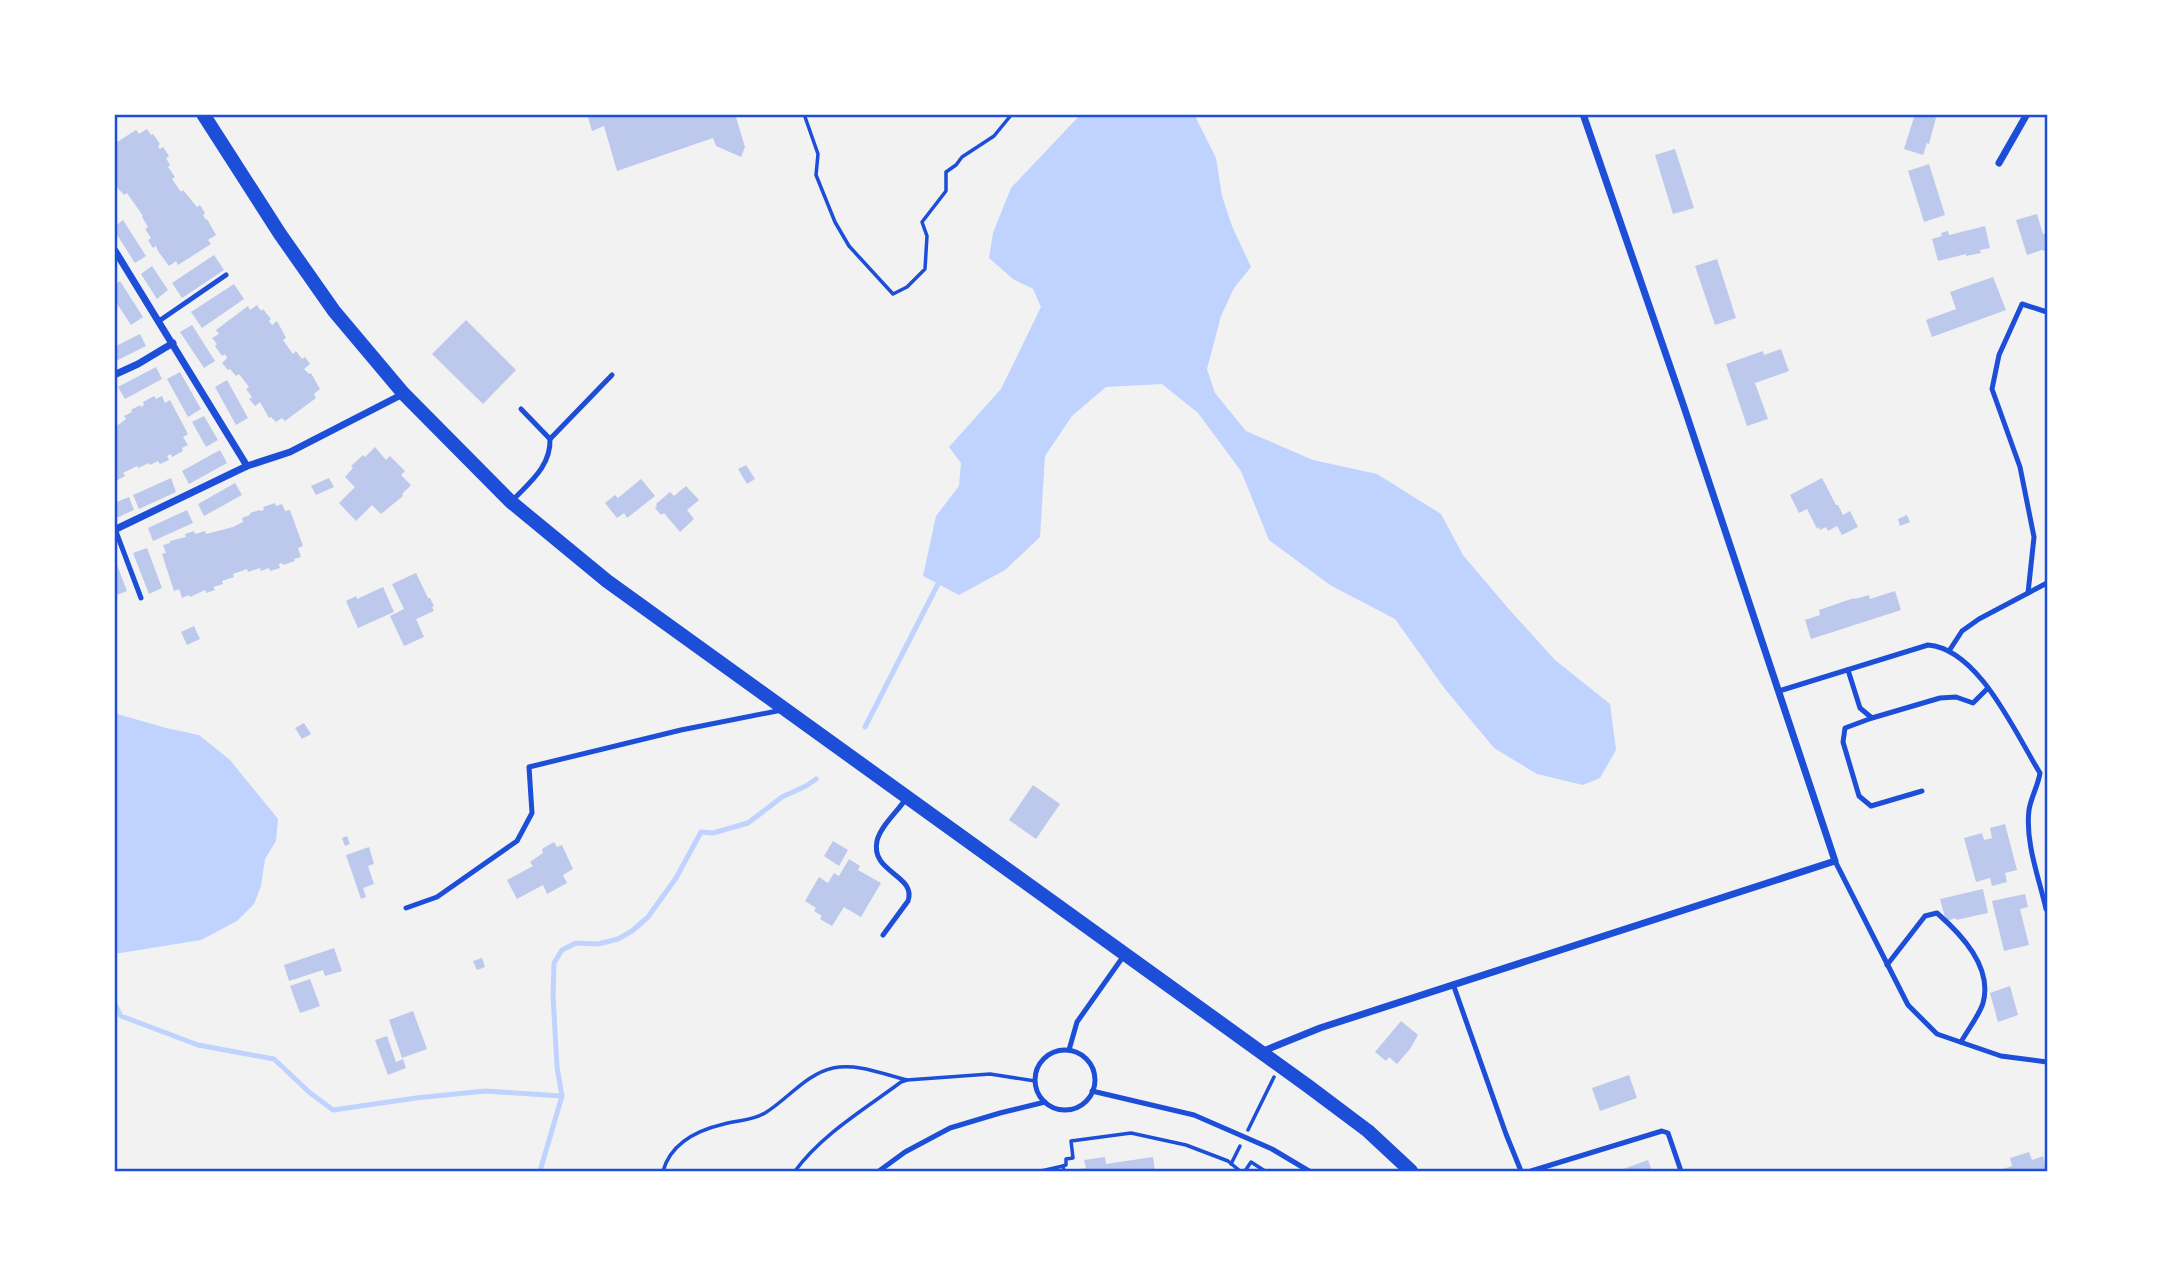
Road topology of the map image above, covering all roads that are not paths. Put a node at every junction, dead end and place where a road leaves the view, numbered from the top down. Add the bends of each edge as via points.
1 (203, 114) edge
2 (1583, 114) edge
3 (2027, 114) edge
4 (1999, 163) dead end
5 (114, 248) edge
6 (226, 275) dead end
7 (2047, 312) edge
8 (159, 321) junction
9 (173, 343) junction
10 (114, 375) edge
11 (612, 375) dead end
12 (403, 393) junction
13 (521, 409) dead end
14 (550, 439) junction
15 (247, 467) junction
16 (511, 502) junction
17 (115, 530) edge
18 (2047, 583) edge
19 (2028, 593) junction
20 (141, 598) dead end
21 (1950, 650) junction
22 (1849, 670) junction
23 (1987, 688) junction
24 (1779, 691) junction
25 (785, 709) junction
26 (1872, 718) junction
27 (2039, 782) junction
28 (2047, 782) edge
29 (1922, 791) dead end
30 (907, 797) junction
31 (1835, 860) junction
32 (406, 908) dead end
33 (2046, 909) edge
34 (883, 935) dead end
35 (1125, 954) junction
36 (1887, 965) junction
37 (1453, 984) junction
38 (1961, 1042) junction
39 (1069, 1050) junction
40 (1261, 1052) junction
41 (2047, 1062) edge
42 (1092, 1091) junction
43 (1045, 1102) junction
44 (879, 1171) edge
45 (1309, 1171) edge
46 (1411, 1171) edge
47 (1521, 1171) edge
48 (1531, 1171) edge
49 (1681, 1171) edge

1 - 12 main road via 334,311
2 - 24 street
3 - 4 street
5 - 8 street
6 - 8 lane
7 - 19 lane via 2022,304 1999,355 1992,389 2020,467 2034,537
8 - 9 street
9 - 10 street
9 - 15 street
11 - 14 lane
12 - 15 street via 290,452
12 - 16 main road
13 - 14 lane
14 - 16 lane via 543,468
15 - 17 street
16 - 25 main road via 607,581
17 - 20 lane
18 - 19 lane
19 - 21 lane via 1962,631
21 - 22 lane via 1927,645
21 - 23 lane via 1976,671
22 - 24 lane
22 - 26 lane via 1860,708
23 - 26 lane via 1973,703 1940,698
23 - 27 lane via 2039,773
24 - 31 street
25 - 30 main road
25 - 32 lane via 529,767 532,813 517,841 437,897
26 - 29 lane via 1845,728 1843,743 1860,796 1871,806
27 - 28 lane
27 - 33 lane via 2028,826
30 - 34 lane via 876,844 880,861 904,882 910,894
30 - 35 main road
31 - 36 lane
31 - 37 street
35 - 39 lane via 1077,1022
35 - 40 main road
36 - 38 lane via 1908,1005 1937,1034
36 - 38 lane via 1925,916 1937,913 1958,932 1982,968 1984,987 1983,1003
37 - 40 street
37 - 47 lane
38 - 41 lane via 2001,1056
39 - 42 lane via 1089,1062 1095,1081
39 - 43 lane via 1048,1054 1036,1069 1036,1089
40 - 46 main road via 1368,1131
42 - 43 lane via 1087,1100 1071,1109 1057,1109
42 - 45 lane via 1194,1115 1272,1149
43 - 44 lane via 950,1128
48 - 49 lane via 1662,1131 1668,1133

